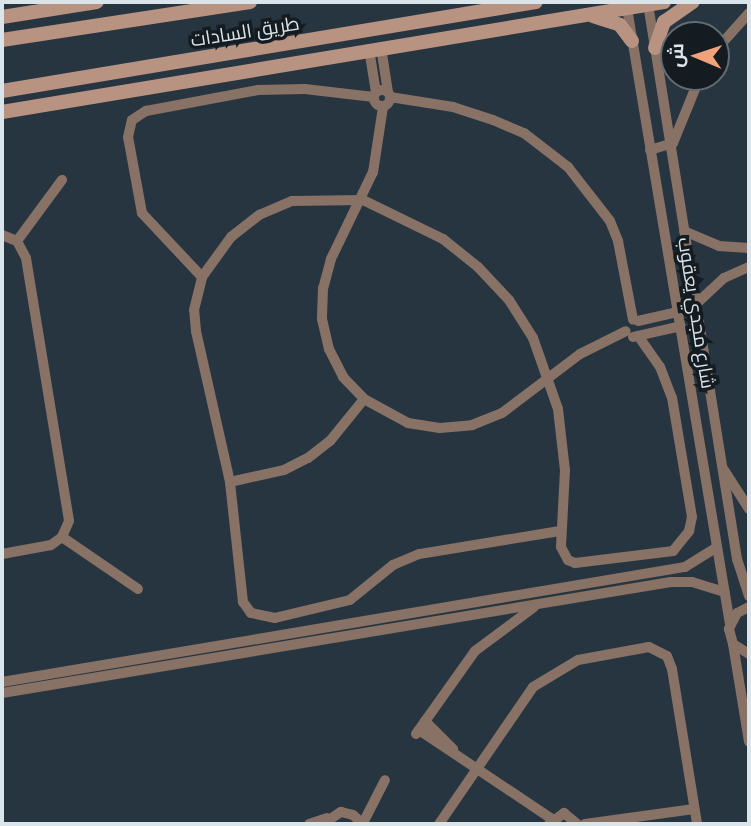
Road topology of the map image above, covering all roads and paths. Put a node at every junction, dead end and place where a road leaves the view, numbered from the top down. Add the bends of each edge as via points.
1 (95, 2) edge
2 (250, 2) edge
3 (536, 2) edge
4 (664, 2) edge
5 (693, 2) edge
6 (648, 4) junction
7 (626, 8) junction
8 (749, 13) edge
9 (585, 14) junction
10 (4, 15) edge
11 (426, 21) junction
12 (730, 34) edge
13 (2, 40) edge
14 (429, 40) junction
15 (632, 41) junction
16 (375, 48) junction
17 (654, 48) junction
18 (2, 91) edge
19 (693, 91) edge
20 (382, 95) junction
21 (2, 112) edge
22 (670, 147) junction
23 (650, 150) junction
24 (62, 180) dead end
25 (363, 200) junction
26 (684, 231) junction
27 (2, 235) edge
28 (17, 241) junction
29 (749, 248) edge
30 (749, 267) edge
31 (202, 277) junction
32 (696, 304) junction
33 (678, 312) junction
34 (636, 321) junction
35 (681, 326) junction
36 (626, 331) junction
37 (640, 334) junction
38 (549, 376) junction
39 (364, 399) junction
40 (722, 466) junction
41 (230, 482) junction
42 (749, 509) edge
43 (560, 531) junction
44 (62, 537) junction
45 (716, 548) junction
46 (2, 554) edge
47 (669, 570) junction
48 (671, 582) junction
49 (138, 589) dead end
50 (724, 592) junction
51 (749, 596) edge
52 (540, 603) junction
53 (749, 607) edge
54 (730, 624) junction
55 (262, 637) junction
56 (733, 643) junction
57 (264, 649) junction
58 (749, 654) edge
59 (2, 682) edge
60 (2, 693) edge
61 (749, 742) edge
62 (476, 765) junction
63 (385, 780) dead end
64 (694, 809) junction
65 (326, 820) edge
66 (551, 822) edge
67 (363, 823) edge
68 (309, 824) edge
69 (439, 824) edge
70 (577, 824) edge
71 (584, 824) edge
72 (697, 824) edge

1 - 10 street
2 - 13 street, طريق السادات
3 - 11 street, طريق السادات
4 - 6 street
5 - 17 street via 664,22
6 - 7 street
6 - 17 street, شارع مجدي يعقوب
7 - 9 street
7 - 15 street, شارع مجدي يعقوب
8 - 12 street
9 - 14 street
9 - 15 street via 620,25
11 - 14 street
11 - 18 street, طريق السادات
14 - 16 street
15 - 23 street, شارع مجدي يعقوب
16 - 20 street
16 - 21 street
17 - 22 street, شارع مجدي يعقوب
19 - 22 street
20 - 25 street via 380,142
20 - 31 street via 258,90 146,111 132,120 128,137 142,213
20 - 34 street via 453,107 493,120 524,133 568,167 610,221
22 - 23 street
22 - 26 street, شارع مجدي يعقوب
23 - 33 street, شارع مجدي يعقوب
24 - 28 street
25 - 31 street via 292,201 259,215 231,237
25 - 38 street via 443,239 478,267 509,300 533,338
25 - 39 street via 331,259 323,288 322,319 334,358
26 - 29 street via 719,246
26 - 32 street, شارع مجدي يعقوب
27 - 28 street
28 - 44 street via 26,258 69,521
30 - 32 street via 724,278
31 - 41 street via 194,310 196,331
32 - 40 street, شارع مجدي يعقوب
33 - 34 street
33 - 35 street, شارع مجدي يعقوب
34 - 36 street
34 - 37 street
35 - 37 street
35 - 45 street, شارع مجدي يعقوب
36 - 37 street
36 - 38 street
37 - 43 street via 672,398 692,517 690,531 673,551 575,563 563,555
38 - 39 street via 502,413 472,425 440,428 408,423
38 - 43 street via 563,440
39 - 41 street via 330,441 308,458 270,475
40 - 42 street
40 - 51 street, شارع مجدي يعقوب via 739,572
41 - 43 street via 243,602 251,613 263,618 350,600 393,565 419,554
44 - 46 street via 51,545
44 - 49 street
45 - 47 street via 698,562
45 - 50 street, شارع مجدي يعقوب
47 - 48 street
47 - 55 street
48 - 50 street via 692,582
48 - 52 street
50 - 54 street, شارع مجدي يعقوب
52 - 57 street
52 - 62 street via 475,651 420,728
53 - 54 street via 737,612
54 - 56 street, شارع مجدي يعقوب
55 - 57 street
55 - 59 street
56 - 58 street
56 - 61 street
57 - 60 street
62 - 64 street via 523,697 547,676 578,660 649,647 667,656 672,669
62 - 66 street
62 - 69 street
63 - 67 street
64 - 71 street
64 - 72 street
65 - 67 street via 347,813
65 - 68 street
66 - 70 street via 569,814

